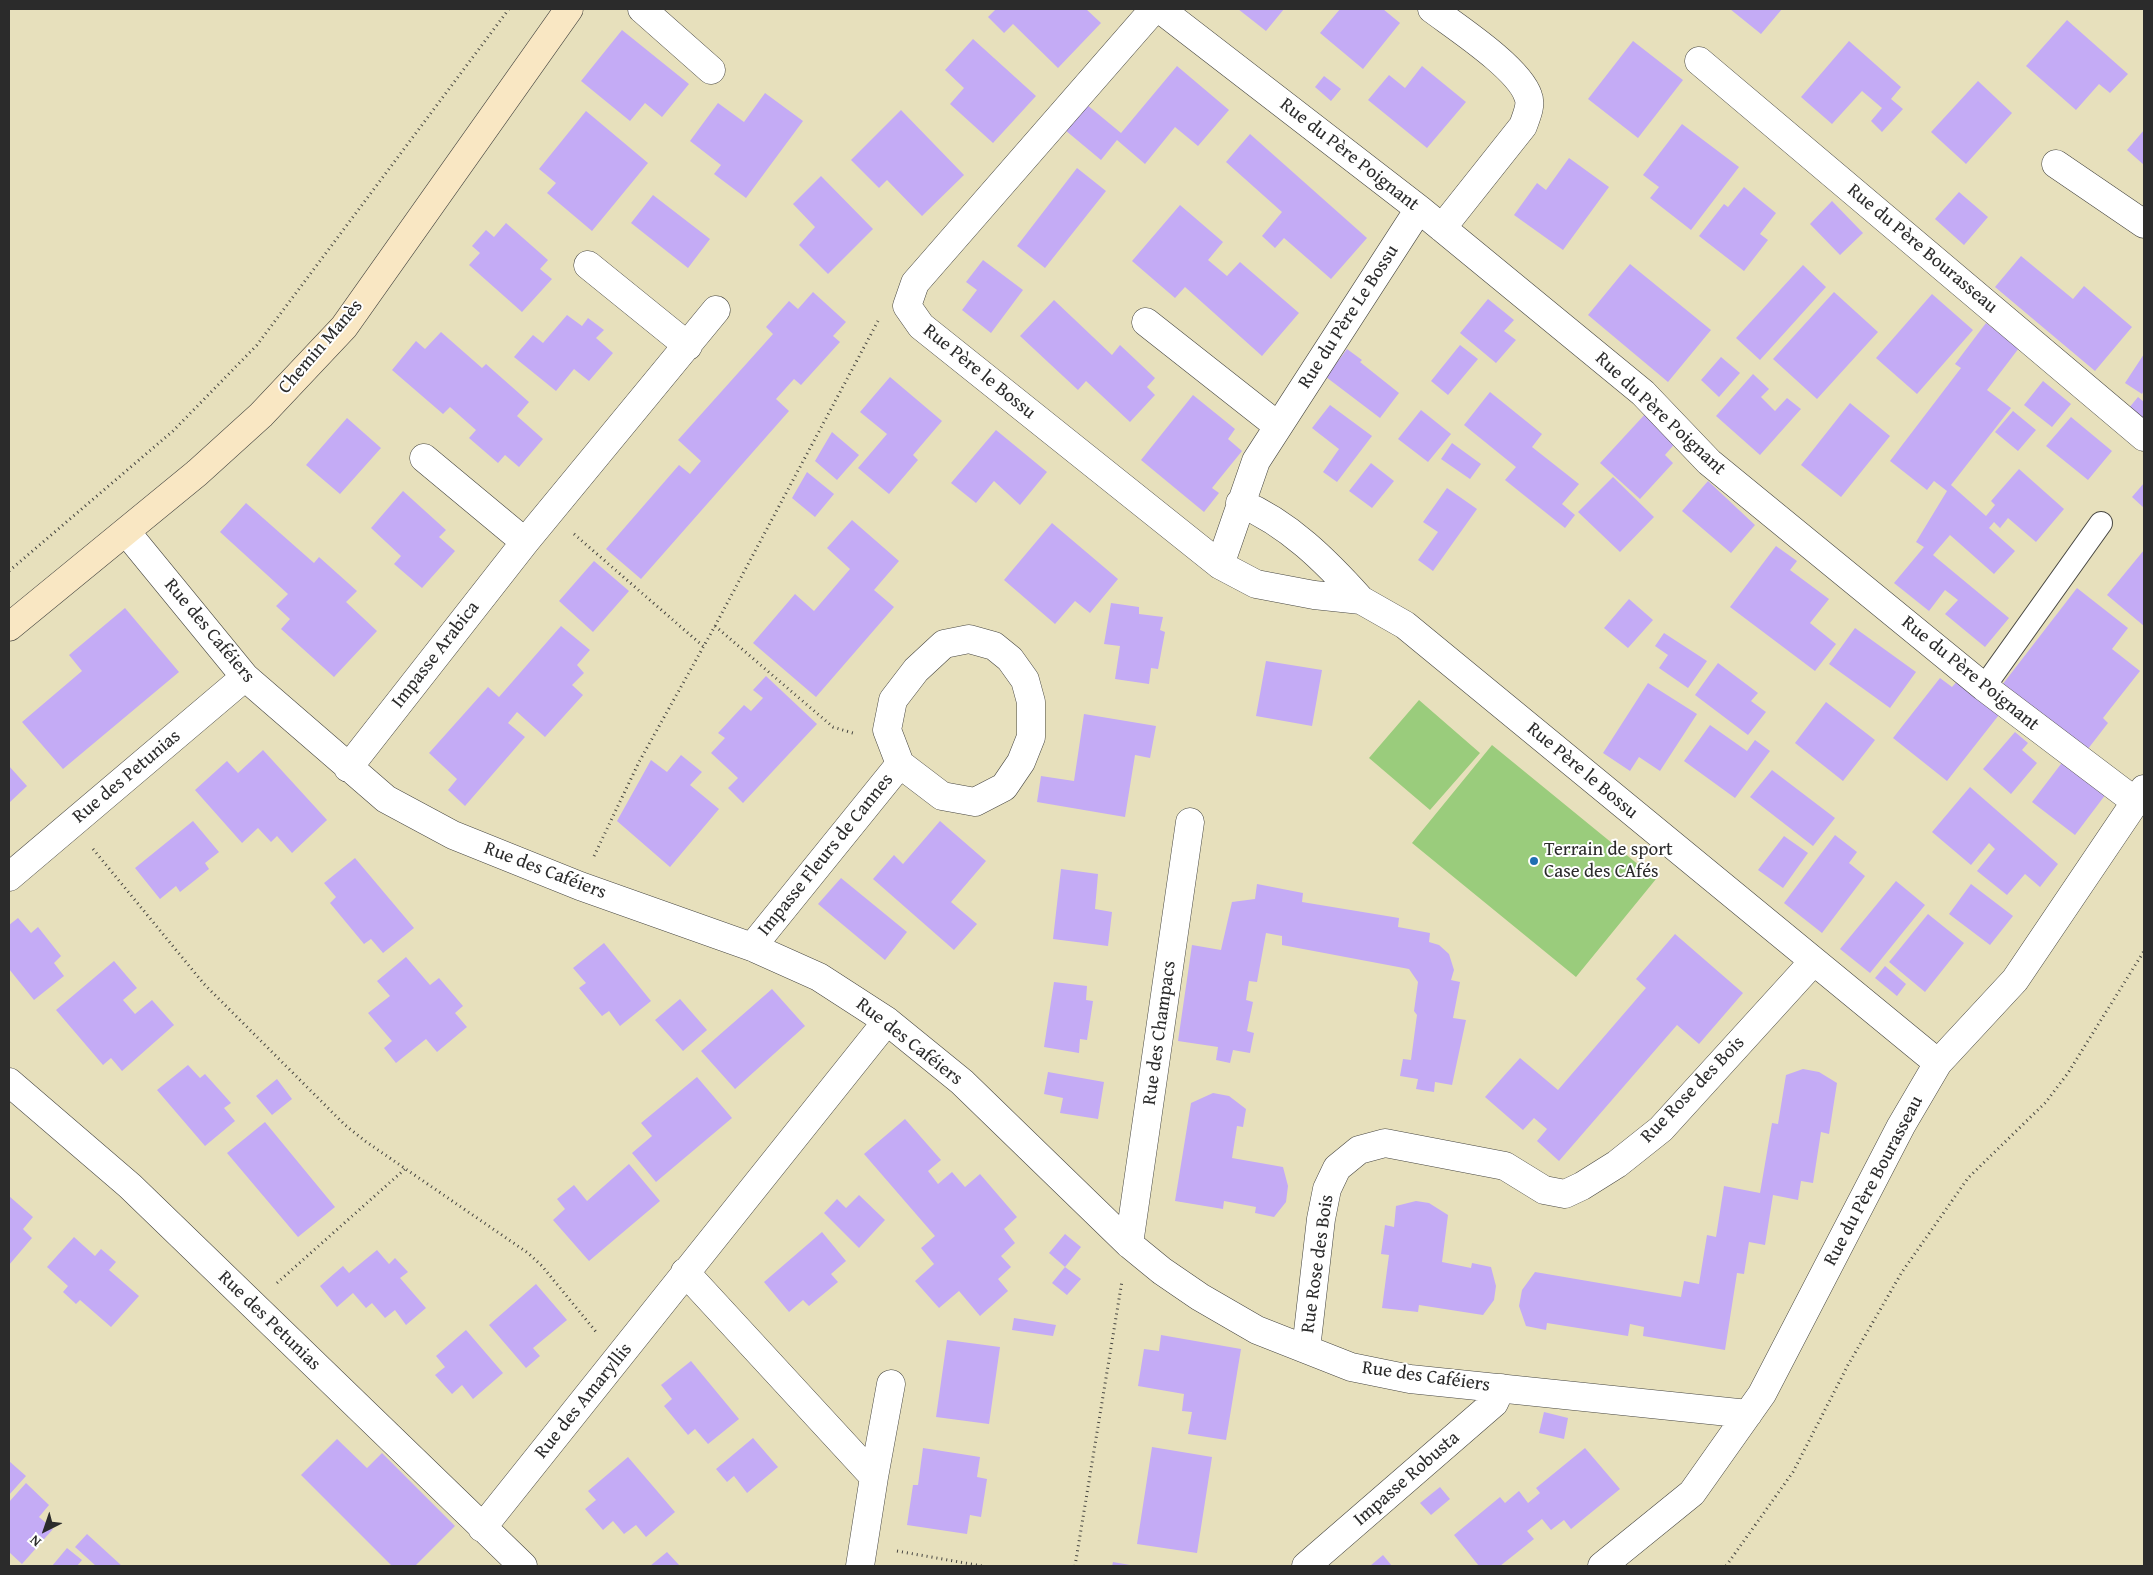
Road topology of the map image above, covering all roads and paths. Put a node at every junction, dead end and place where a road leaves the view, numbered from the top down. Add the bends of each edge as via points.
1 (510, 9) edge
2 (569, 9) edge
3 (642, 9) edge
4 (1154, 9) edge
5 (1160, 9) edge
6 (1432, 9) edge
7 (1699, 61) dead end
8 (711, 70) dead end
9 (2056, 164) dead end
10 (1419, 209) junction
11 (2144, 224) edge
12 (1442, 228) junction
13 (588, 265) dead end
14 (908, 306) junction
15 (716, 310) dead end
16 (1146, 322) dead end
17 (688, 346) junction
18 (1278, 426) junction
19 (2144, 437) edge
20 (424, 458) dead end
21 (1240, 503) junction
22 (549, 512) junction
23 (2101, 523) dead end
24 (129, 530) junction
25 (524, 542) junction
26 (1220, 565) junction
27 (9, 571) edge
28 (1361, 600) junction
29 (9, 626) edge
30 (715, 626) junction
31 (704, 647) junction
32 (246, 677) junction
33 (1984, 687) junction
34 (887, 730) junction
35 (900, 764) junction
36 (348, 768) junction
37 (2140, 796) edge
38 (1190, 822) dead end
39 (72, 824) junction
40 (9, 877) edge
41 (580, 886) junction
42 (752, 947) junction
43 (2144, 951) edge
44 (1814, 962) junction
45 (887, 1021) junction
46 (1938, 1062) junction
47 (9, 1082) edge
48 (405, 1169) junction
49 (1129, 1244) junction
50 (684, 1272) junction
51 (253, 1305) junction
52 (1306, 1349) junction
53 (618, 1359) junction
54 (891, 1384) dead end
55 (1501, 1388) junction
56 (1748, 1414) junction
57 (874, 1477) junction
58 (482, 1528) junction
59 (862, 1556) edge
60 (523, 1566) edge
61 (982, 1566) edge
62 (1075, 1566) edge
63 (1306, 1566) edge
64 (1602, 1566) edge
65 (1726, 1566) edge

1 - 27 path via 256,345 173,431
2 - 24 street, Chemin Manès via 344,327 261,415
3 - 8 street
4 - 14 street, Rue Père le Bossu via 915,283
5 - 10 street, Rue du Père Poignant
6 - 12 street via 1498,60 1529,96 1523,126
7 - 19 street, Rue du Père Bourasseau
9 - 11 street
10 - 12 street, Rue du Père Poignant
10 - 18 street, Rue du Père Le Bossu
12 - 33 street, Rue du Père Poignant via 1643,393 1709,462
13 - 17 street
14 - 26 street, Rue Père le Bossu via 921,326
14 - 30 path via 881,318 871,330
15 - 17 street, Impasse Arabica
16 - 18 street
17 - 22 street, Impasse Arabica
18 - 21 street, Rue du Père Le Bossu via 1256,461
20 - 25 street
21 - 26 street, Rue du Père Le Bossu
21 - 28 street, Rue Père le Bossu via 1260,511 1292,534 1328,563
22 - 25 street, Impasse Arabica
22 - 31 path
23 - 33 lane
24 - 29 street, Chemin Manès
24 - 32 street, Rue des Caféiers via 132,539
25 - 36 street, Impasse Arabica
26 - 28 street, Rue Père le Bossu via 1256,584
28 - 44 street, Rue Père le Bossu via 1405,625
30 - 31 path
30 - 34 path via 833,727 850,734 869,735
31 - 41 path via 639,762
32 - 36 street, Rue des Caféiers
32 - 39 street, Rue des Petunias
33 - 37 street, Rue du Père Poignant
34 - 35 street, Impasse Fleurs de Cannes
34 - 35 street, Impasse Fleurs de Cannes via 893,700 916,670 944,644 969,639 994,646 1010,659 1025,680 1031,702 1031,737 1021,762 1004,787 975,802 942,796
35 - 42 street, Impasse Fleurs de Cannes
36 - 41 street, Rue des Caféiers via 386,799 453,836
37 - 46 street, Rue du Père Bourasseau via 2015,980
38 - 49 street, Rue des Champacs
39 - 40 street, Rue des Petunias
39 - 48 path via 204,984 345,1125
41 - 42 street, Rue des Caféiers
42 - 45 street, Rue des Caféiers via 819,977
43 - 65 path via 2068,1073 2046,1102 1968,1178 1902,1272 1848,1365 1793,1472
44 - 46 street, Rue Père le Bossu
44 - 52 street, Rue Rose des Bois via 1662,1129 1617,1164 1565,1194 1544,1190 1505,1166 1385,1143 1359,1150 1337,1168 1327,1189
45 - 49 street, Rue des Caféiers via 962,1082
45 - 50 street, Rue des Amaryllis
46 - 56 street, Rue du Père Bourasseau via 1901,1126 1762,1394
47 - 51 street, Rue des Petunias via 130,1186
48 - 51 path
48 - 53 path via 528,1253
49 - 52 street, Rue des Caféiers via 1200,1297 1257,1330
49 - 62 path
50 - 53 street, Rue des Amaryllis
50 - 57 street
51 - 58 street, Rue des Petunias
52 - 55 street, Rue des Caféiers via 1351,1367 1410,1379
53 - 58 street, Rue des Amaryllis
54 - 57 street
55 - 56 street, Rue des Caféiers
55 - 63 street, Impasse Robusta via 1494,1403
56 - 64 street, Rue du Père Bourasseau via 1692,1493
57 - 59 street
58 - 60 street, Rue des Petunias
59 - 61 path

